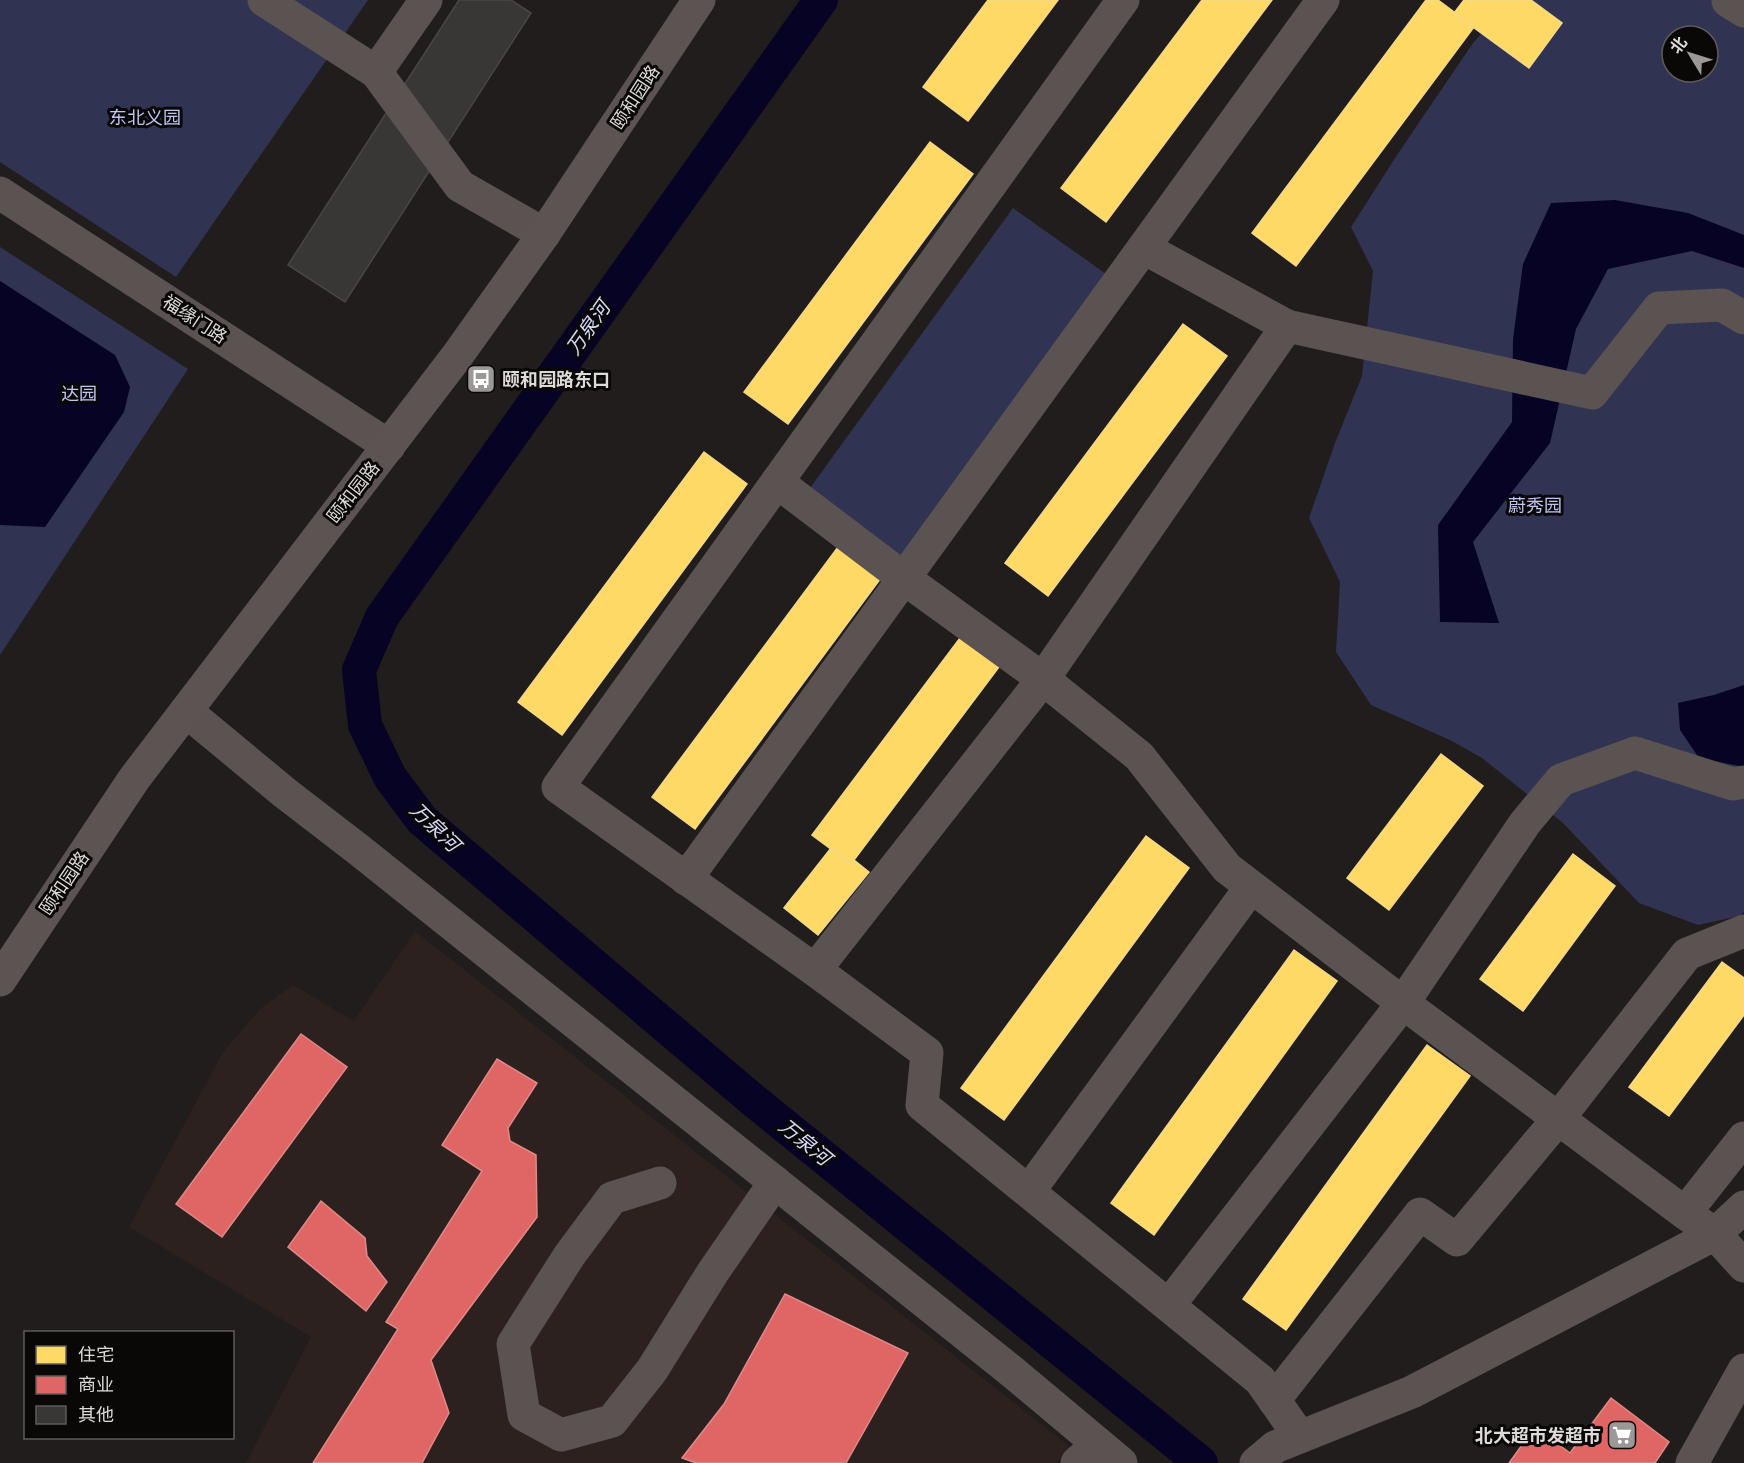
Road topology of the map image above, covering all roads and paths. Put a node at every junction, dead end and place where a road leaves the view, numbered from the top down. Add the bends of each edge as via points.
1 (264, 0) edge
2 (426, 0) edge
3 (699, 0) edge
4 (1124, 0) edge
5 (1323, 0) edge
6 (376, 72) junction
7 (0, 193) edge
8 (544, 234) junction
9 (1144, 248) junction
10 (1744, 318) edge
11 (1287, 326) junction
12 (389, 446) junction
13 (777, 482) junction
14 (905, 579) junction
15 (1043, 678) junction
16 (186, 711) junction
17 (1744, 782) edge
18 (686, 879) junction
19 (1251, 887) junction
20 (1744, 931) edge
21 (815, 970) junction
22 (0, 980) edge
23 (1403, 1003) junction
24 (1558, 1119) junction
25 (1744, 1138) edge
26 (775, 1182) junction
27 (660, 1183) dead end
28 (1029, 1191) junction
29 (1744, 1208) edge
30 (1685, 1213) junction
31 (1715, 1234) junction
32 (1744, 1266) edge
33 (1169, 1305) junction
34 (1744, 1370) edge
35 (1274, 1400) junction
36 (1280, 1453) edge
37 (1099, 1457) edge
38 (1692, 1463) edge

1 - 6 street
2 - 6 street
3 - 8 main road, 颐和园路
4 - 13 street
5 - 9 street
6 - 8 street via 460,186
7 - 12 street, 福缘门路
8 - 12 main road, 颐和园路
9 - 11 street
9 - 14 street
10 - 11 street via 1722,305 1659,308 1592,393
11 - 15 street
12 - 16 main road, 颐和园路
13 - 14 street
13 - 18 street via 558,787
14 - 15 street
14 - 18 street
15 - 19 street via 1139,756 1227,868
15 - 21 street
16 - 22 main road, 颐和园路 via 134,779
16 - 26 street
17 - 23 street via 1733,784 1635,753 1561,780 1525,823
18 - 21 street
19 - 23 street
19 - 28 street
20 - 24 street via 1687,954
21 - 28 street via 927,1053 922,1105
23 - 24 street
23 - 33 street
24 - 30 street
24 - 35 street via 1457,1240 1420,1214
25 - 30 street
26 - 27 street via 652,1370 612,1421 561,1435 524,1415 513,1344 569,1256 612,1198
26 - 37 street via 1010,1370
28 - 33 street
29 - 31 street
30 - 31 street
31 - 32 street
31 - 36 street via 1412,1392
33 - 35 street via 1260,1380
34 - 38 street
35 - 36 street

